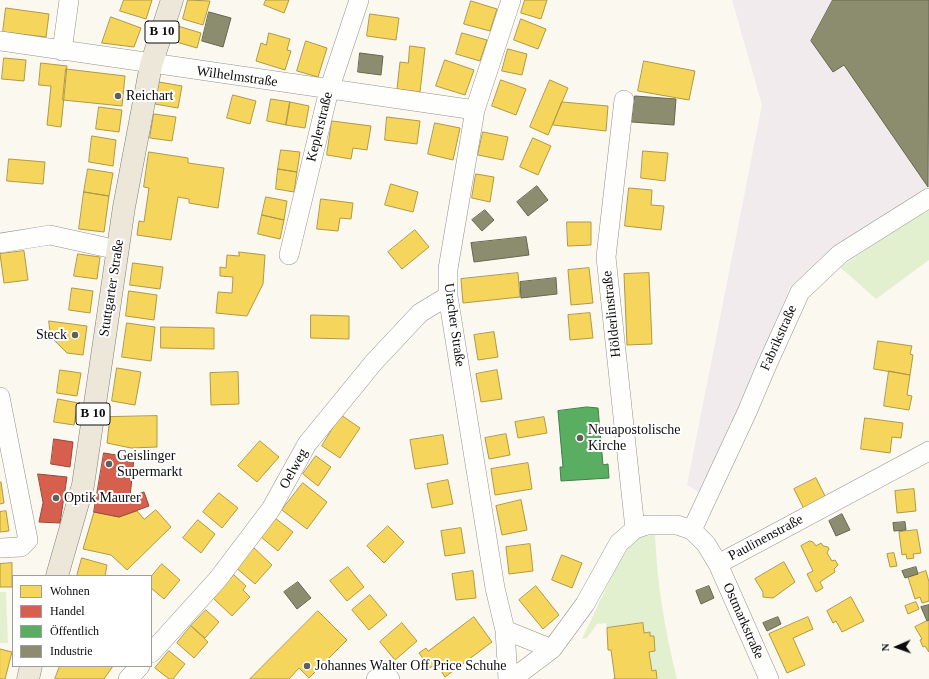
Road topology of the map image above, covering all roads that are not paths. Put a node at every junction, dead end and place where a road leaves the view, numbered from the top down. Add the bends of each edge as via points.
1 (69, 0) edge
2 (172, 0) edge
3 (359, 0) edge
4 (511, 0) edge
5 (0, 41) edge
6 (62, 51) junction
7 (151, 65) junction
8 (329, 90) junction
9 (624, 100) dead end
10 (474, 110) junction
11 (929, 198) edge
12 (0, 244) edge
13 (118, 250) junction
14 (289, 255) dead end
15 (448, 296) junction
16 (0, 397) edge
17 (929, 451) edge
18 (634, 528) junction
19 (692, 530) junction
20 (0, 548) edge
21 (718, 564) junction
22 (57, 575) edge
23 (506, 630) junction
24 (552, 649) junction
25 (152, 652) edge
26 (31, 667) edge
27 (139, 667) edge
28 (518, 674) edge
29 (28, 679) edge
30 (128, 679) edge
31 (376, 679) edge
32 (390, 679) edge
33 (508, 679) edge
34 (769, 679) edge

1 - 6 street
2 - 7 main road, Stuttgarter Straße / B 10
3 - 8 street, Keplerstraße
4 - 10 street, Uracher Straße
5 - 6 street, Wilhelmstraße
6 - 7 street, Wilhelmstraße
7 - 8 street, Wilhelmstraße
7 - 13 main road, Stuttgarter Straße / B 10
8 - 10 street, Wilhelmstraße
8 - 14 street, Keplerstraße
9 - 18 street, Hölderlinstraße via 606,257
10 - 15 street, Uracher Straße via 448,269
11 - 19 street, Fabrikstraße via 840,254 800,292 748,412
12 - 13 street via 50,235
13 - 22 main road, Stuttgarter Straße / B 10 via 82,485
15 - 23 street, Uracher Straße via 495,588
15 - 25 street, Oelweg via 420,313 374,362 307,444 271,509 218,579
16 - 20 street via 28,540 21,546
17 - 21 street, Paulinenstraße
18 - 19 street via 647,525 678,525
18 - 24 street via 619,543 585,604
19 - 21 street, Paulinenstraße via 706,544
21 - 34 street, Ostmarkstraße
23 - 24 street
23 - 28 street, Uracher Straße via 519,653
23 - 33 street, Uracher Straße
24 - 28 street
26 - 29 main road
27 - 30 street
31 - 32 street

